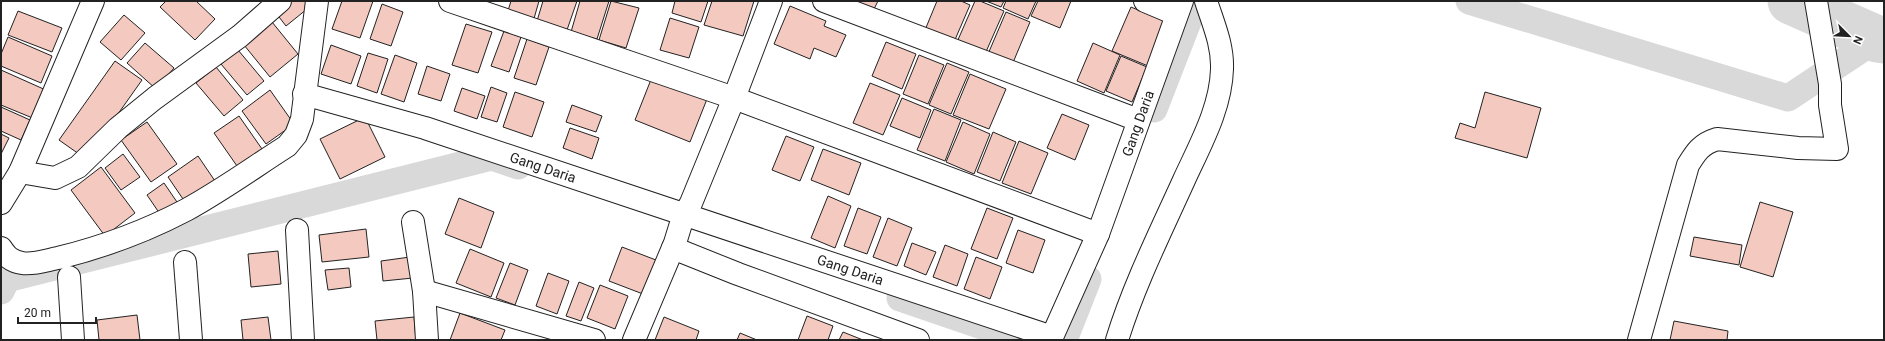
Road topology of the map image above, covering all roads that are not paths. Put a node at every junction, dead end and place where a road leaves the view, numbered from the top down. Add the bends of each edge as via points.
1 (93, 1) edge
2 (280, 1) edge
3 (317, 1) edge
4 (450, 1) edge
5 (771, 1) edge
6 (824, 1) edge
7 (1145, 1) edge
8 (1206, 1) edge
9 (1816, 1) edge
10 (1179, 7) edge
11 (304, 94) junction
12 (734, 98) junction
13 (1138, 120) junction
14 (20, 172) junction
15 (1, 203) edge
16 (684, 216) junction
17 (413, 222) dead end
18 (297, 230) dead end
19 (1098, 234) junction
20 (674, 246) junction
21 (1, 248) edge
22 (185, 262) dead end
23 (69, 277) dead end
24 (424, 292) junction
25 (73, 340) edge
26 (191, 340) edge
27 (303, 340) edge
28 (426, 340) edge
29 (594, 340) edge
30 (634, 340) edge
31 (918, 340) edge
32 (1117, 340) edge
33 (1639, 340) edge

1 - 14 street
2 - 14 street via 240,36 118,128 78,167 56,178
3 - 11 street
4 - 12 street
5 - 12 street
6 - 13 street
7 - 10 street
8 - 32 street via 1220,42 1222,67 1218,97 1204,136 1138,280
9 - 33 street via 1838,149 1798,148 1716,139 1698,149 1688,165
10 - 13 street, Gang Daria
11 - 16 street, Gang Daria via 425,128
11 - 21 street via 302,119 296,135 287,146 187,209 132,236 39,262 13,261
12 - 16 street
12 - 19 street
13 - 19 street, Gang Daria
14 - 15 street
16 - 19 street, Gang Daria via 1052,337
16 - 20 street
17 - 24 street
18 - 27 street
20 - 30 street
20 - 31 street via 745,277
22 - 26 street
23 - 25 street
24 - 28 street
24 - 29 street

